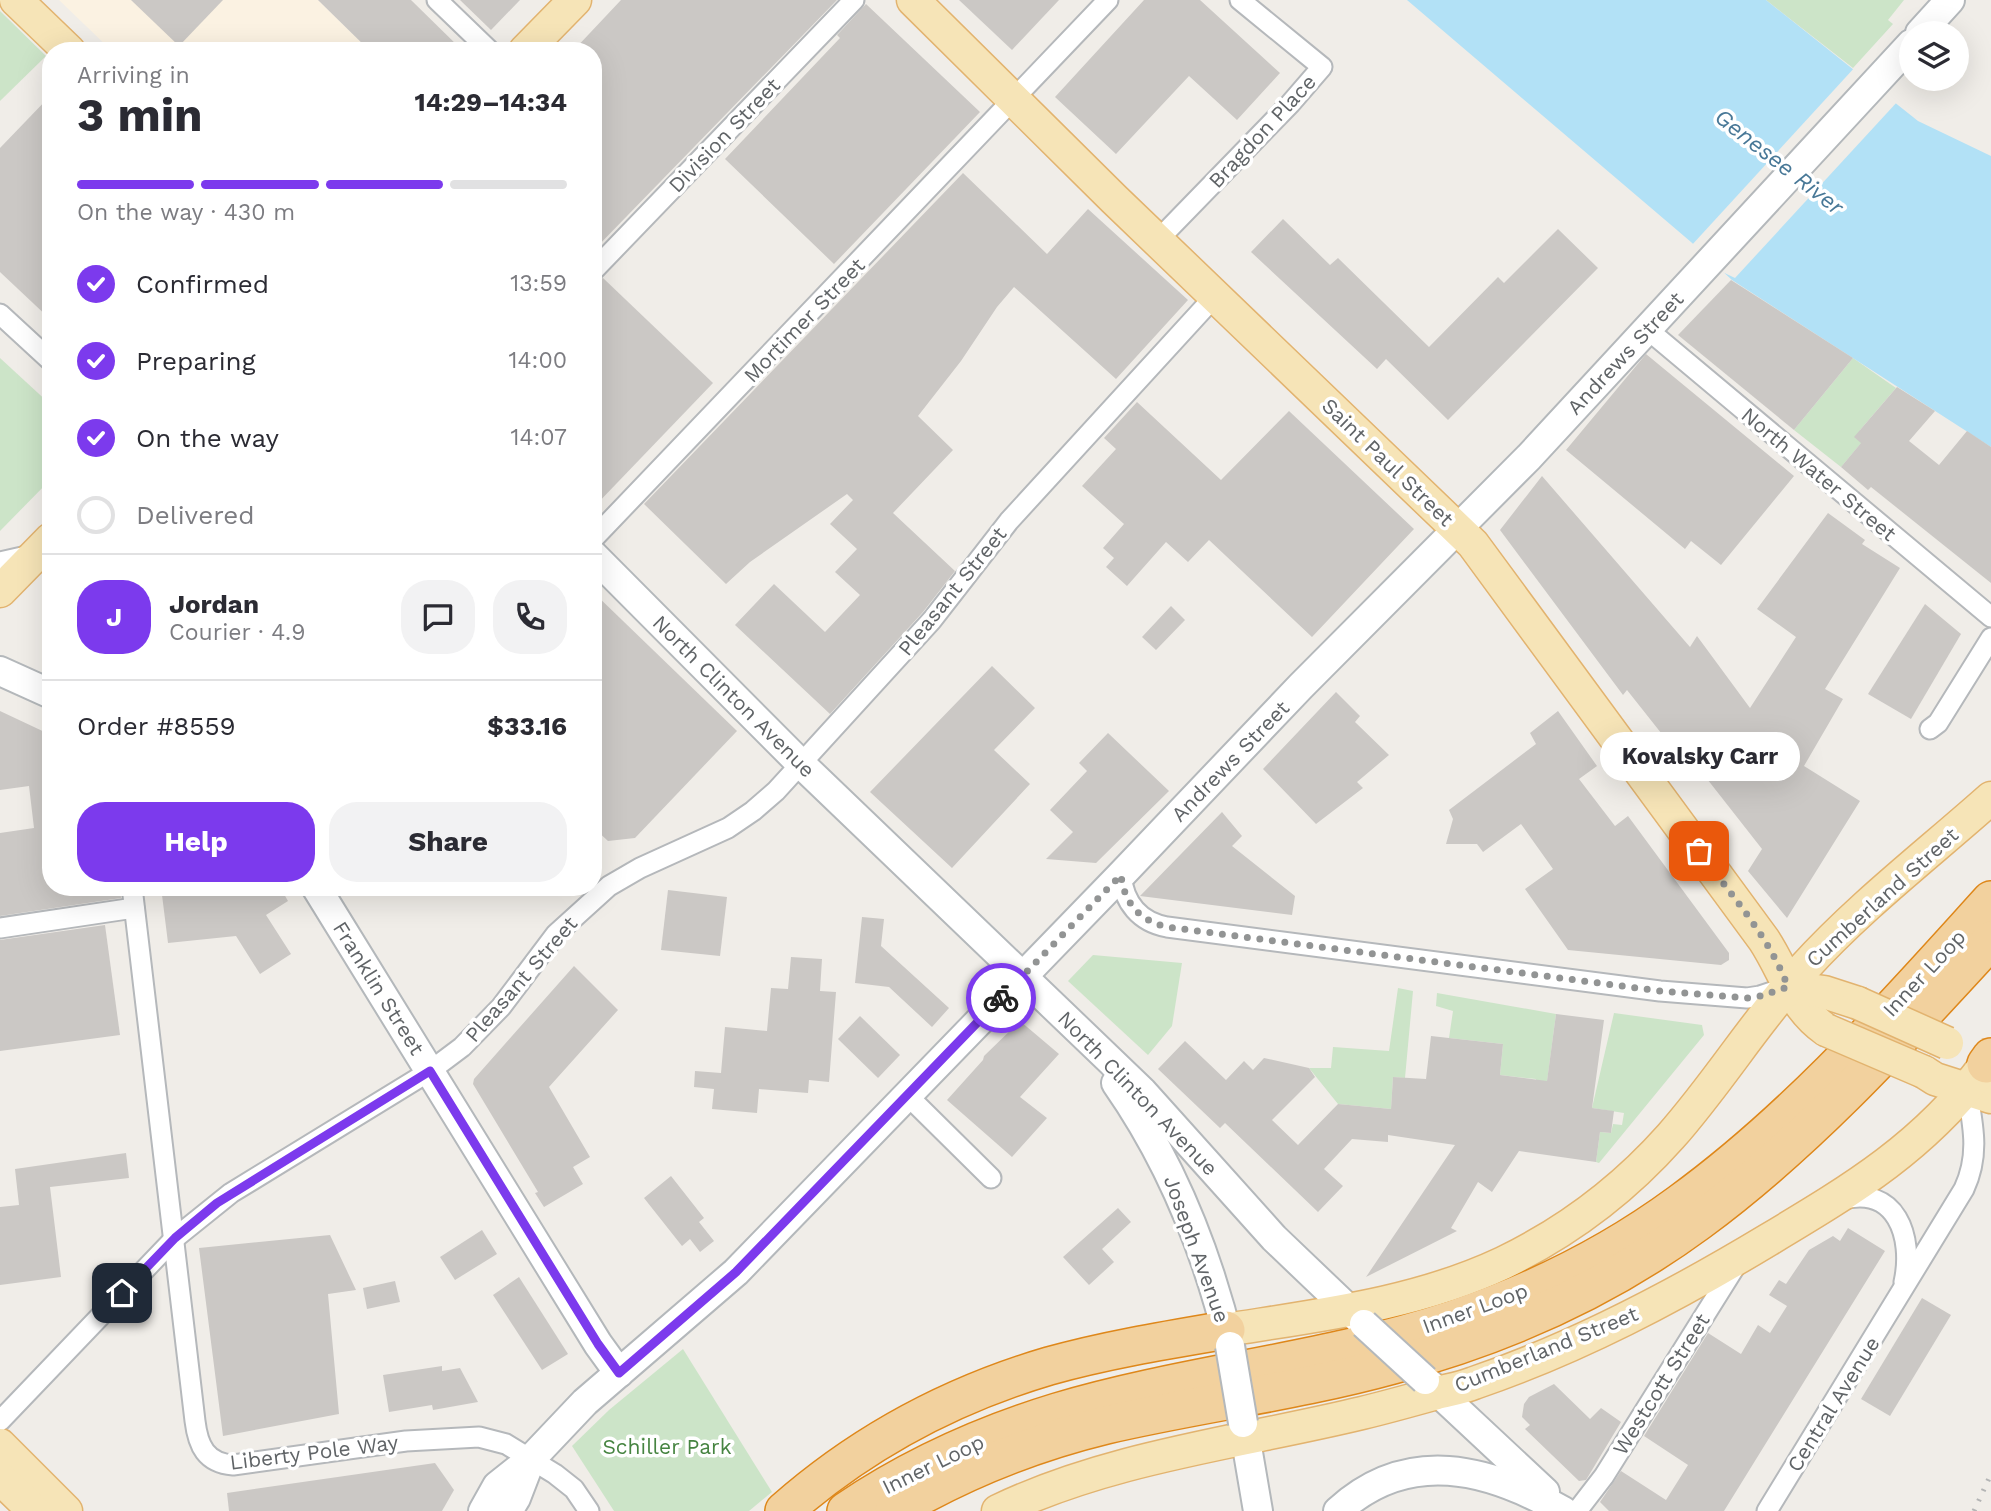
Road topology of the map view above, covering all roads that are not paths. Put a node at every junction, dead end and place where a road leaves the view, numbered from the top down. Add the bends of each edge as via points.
1 (16, 0) edge
2 (437, 0) edge
3 (575, 0) edge
4 (854, 0) edge
5 (913, 0) edge
6 (1108, 0) edge
7 (1240, 0) edge
8 (1950, 0) edge
9 (1931, 21) edge
10 (60, 42) edge
11 (481, 42) edge
12 (535, 42) edge
13 (1899, 58) edge
14 (1014, 101) junction
15 (1157, 241) junction
16 (602, 262) edge
17 (1215, 296) junction
18 (0, 314) edge
19 (1647, 329) junction
20 (42, 353) edge
21 (1459, 529) junction
22 (602, 530) edge
23 (42, 547) edge
24 (42, 548) edge
25 (0, 562) edge
26 (602, 564) edge
27 (0, 591) edge
28 (1991, 617) edge
29 (1991, 638) edge
30 (0, 671) edge
31 (42, 690) edge
32 (1930, 729) dead end
33 (801, 764) junction
34 (1991, 798) edge
35 (1121, 875) junction
36 (602, 892) edge
37 (133, 896) edge
38 (322, 896) edge
39 (597, 896) edge
40 (1991, 901) edge
41 (134, 908) junction
42 (0, 928) edge
43 (1991, 940) edge
44 (1022, 976) junction
45 (1788, 987) junction
46 (1066, 1017) junction
47 (430, 1071) junction
48 (1985, 1075) edge
49 (907, 1095) junction
50 (991, 1178) dead end
51 (1828, 1204) junction
52 (175, 1238) junction
53 (1742, 1256) junction
54 (1899, 1296) junction
55 (1357, 1317) junction
56 (1228, 1338) junction
57 (619, 1373) junction
58 (1432, 1386) junction
59 (0, 1421) edge
60 (1244, 1431) junction
61 (0, 1446) edge
62 (531, 1459) junction
63 (0, 1478) edge
64 (34, 1511) edge
65 (66, 1511) edge
66 (483, 1511) edge
67 (508, 1511) edge
68 (589, 1511) edge
69 (784, 1511) edge
70 (846, 1511) edge
71 (894, 1511) edge
72 (998, 1511) edge
73 (1258, 1511) edge
74 (1338, 1511) edge
75 (1564, 1511) edge
76 (1577, 1511) edge
77 (1766, 1511) edge

1 - 10 main road
2 - 11 street
3 - 12 main road
4 - 16 street, Division Street
5 - 14 main road, Saint Paul Street
6 - 14 street
7 - 15 street, Bragdon Place via 1322,67
8 - 9 street
13 - 19 street, Andrews Street
14 - 15 main road, Saint Paul Street
14 - 22 street, Mortimer Street
15 - 17 main road, Saint Paul Street
17 - 21 main road, Saint Paul Street
17 - 33 street, Pleasant Street via 1009,521 925,628
18 - 20 street
19 - 21 street, Andrews Street
19 - 28 street, North Water Street
21 - 35 street, Andrews Street
21 - 45 main road, Saint Paul Street via 1764,940
23 - 25 street via 26,557
24 - 27 main road
26 - 33 street, North Clinton Avenue
29 - 32 street
30 - 31 street
33 - 36 street, Pleasant Street via 765,801 728,828 640,868
33 - 44 street, North Clinton Avenue
34 - 45 main road, Cumberland Street via 1849,924
35 - 44 street, Andrews Street
35 - 45 street via 1127,899 1149,922 1660,991 1747,998
37 - 41 street, Liberty Pole Way
38 - 47 street, Franklin Street
39 - 47 street, Pleasant Street via 556,934 482,1027
40 - 70 highway, Inner Loop via 1861,1041 1742,1153 1679,1204 1586,1262 1522,1293 1342,1351 1131,1393 1025,1422 923,1465
41 - 42 street
41 - 52 street, Liberty Pole Way
43 - 71 highway, Inner Loop via 1886,1052 1772,1162 1697,1223 1602,1283 1502,1330 1394,1365 1118,1423 1037,1445 969,1472
44 - 46 street, North Clinton Avenue
44 - 49 street, Andrews Street
45 - 48 main road, bridge via 1858,1003 1947,1043
45 - 48 main road, Saint Paul Street, bridge via 1806,1014 1826,1030 1924,1072
45 - 55 main road, Cumberland Street via 1672,1135 1594,1207 1534,1247 1471,1277
46 - 55 street, North Clinton Avenue via 1161,1110 1274,1238
46 - 56 street, Joseph Avenue via 1139,1115 1162,1155 1206,1262
47 - 52 street, Pleasant Street via 231,1193
47 - 57 street, Franklin Street
48 - 51 main road, Cumberland Street via 1911,1146
48 - 54 street, Central Avenue via 1969,1180
49 - 50 street
49 - 57 street, Andrews Street via 729,1278
51 - 53 main road, Cumberland Street
51 - 54 street, Central Avenue via 1866,1197 1893,1212 1906,1245 1906,1271
52 - 59 street, Pleasant Street
52 - 62 street, Liberty Pole Way via 197,1436 212,1460 241,1465 468,1436 499,1441
53 - 58 main road, Cumberland Street via 1588,1336 1474,1384
53 - 76 street, Westcott Street via 1604,1476
54 - 77 street, Central Avenue
55 - 56 main road, Cumberland Street
55 - 58 street, North Clinton Avenue, bridge
56 - 60 street, Joseph Avenue, bridge
56 - 69 highway via 1072,1360 981,1390 878,1441
57 - 62 street, Andrews Street
58 - 60 main road, Cumberland Street via 1363,1413
58 - 75 street, North Clinton Avenue
60 - 72 main road, Cumberland Street via 1077,1480
60 - 73 street, Joseph Avenue
61 - 65 main road
62 - 66 street, Andrews Street via 497,1486
62 - 67 street, Andrews Street
62 - 68 street, Liberty Pole Way via 573,1489
63 - 64 main road
74 - 75 street via 1382,1482 1407,1473 1444,1470 1507,1483

